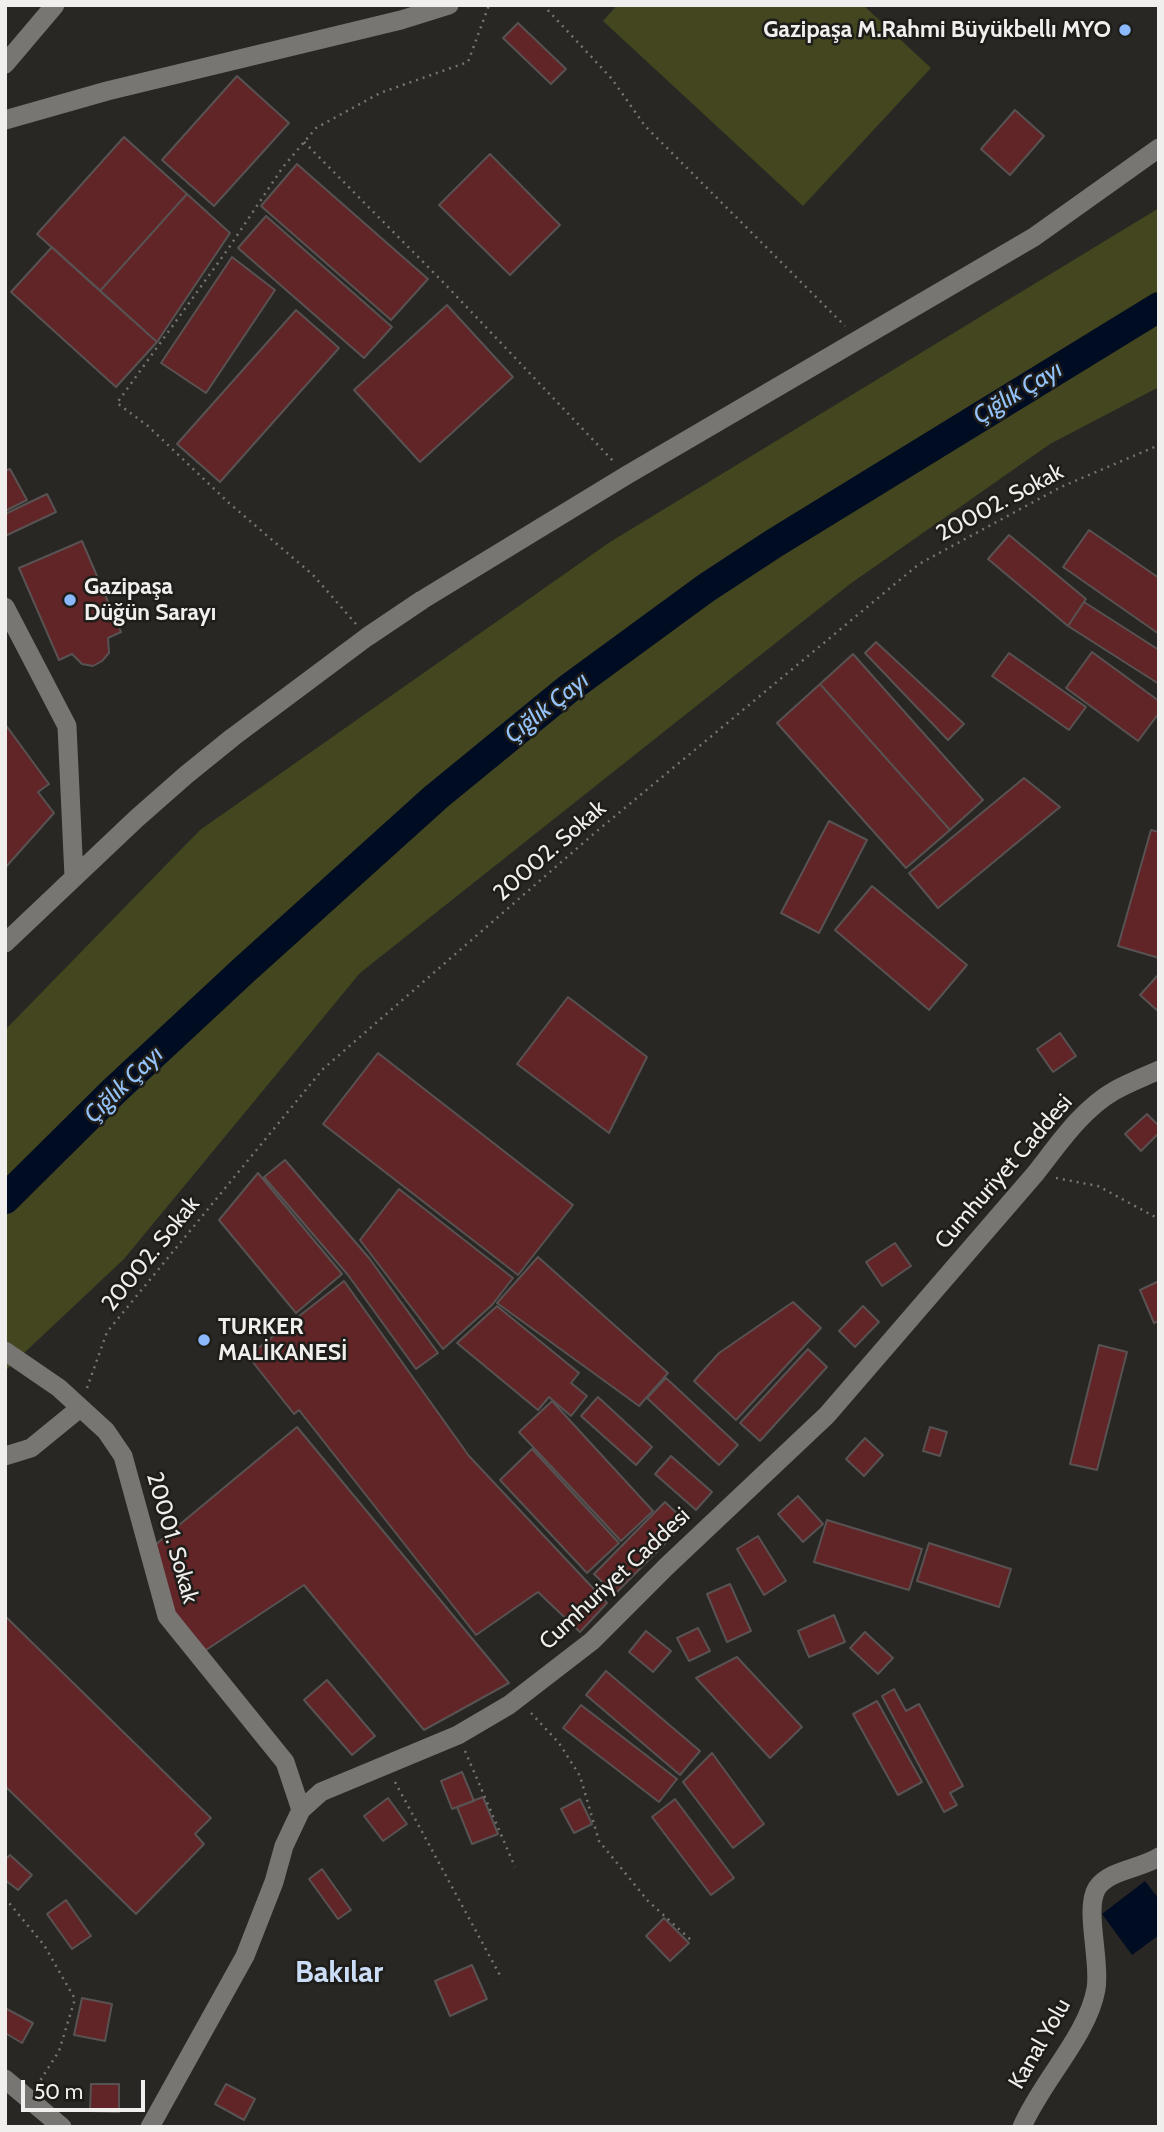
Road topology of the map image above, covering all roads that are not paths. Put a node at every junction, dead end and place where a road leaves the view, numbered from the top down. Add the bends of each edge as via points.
1 (55, 5) edge
2 (449, 5) edge
3 (397, 13) edge
4 (5, 64) edge
5 (5, 120) edge
6 (1159, 148) edge
7 (5, 607) edge
8 (74, 877) junction
9 (5, 943) edge
10 (1159, 1070) edge
11 (5, 1351) edge
12 (80, 1408) junction
13 (5, 1456) edge
14 (301, 1810) junction
15 (1159, 1857) edge
16 (5, 2079) edge
17 (62, 2127) edge
18 (150, 2127) edge
19 (1022, 2127) edge

1 - 4 street
2 - 3 street
3 - 5 street
6 - 8 street via 1034,237 422,600 233,737
7 - 8 street via 67,726
8 - 9 street
10 - 14 street, Cumhuriyet Caddesi via 1113,1091 1067,1133 827,1415 592,1641 517,1698 458,1735 321,1792
11 - 12 street, 20001. Sokak
12 - 13 street via 31,1448
12 - 14 street, 20001. Sokak via 106,1431 123,1456 167,1616 285,1762
14 - 18 street, Cumhuriyet Caddesi via 245,1956
15 - 19 street, Kanal Yolu via 1106,1878 1095,1892 1092,1913 1097,1971 1091,2007
16 - 17 street

